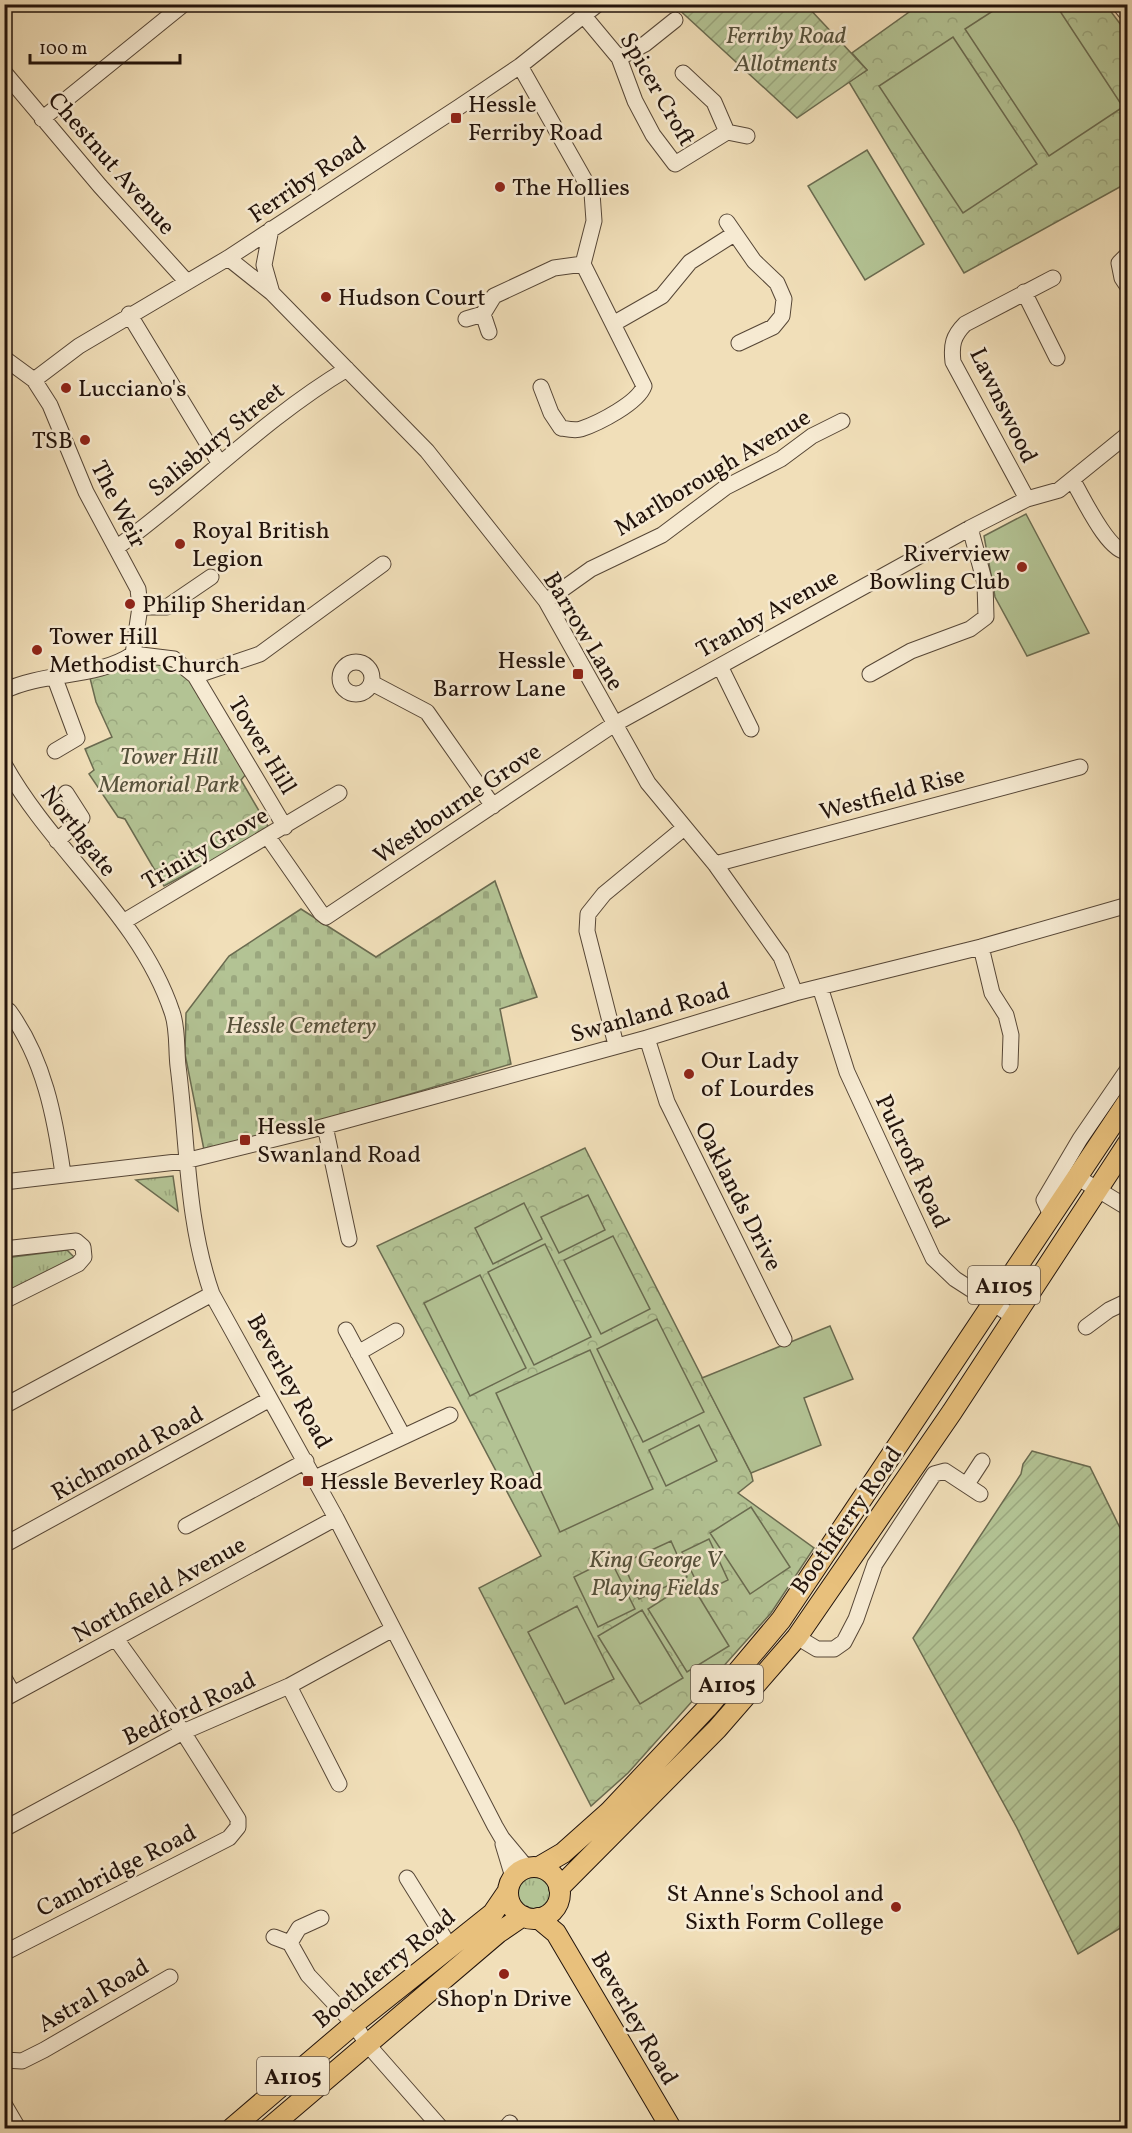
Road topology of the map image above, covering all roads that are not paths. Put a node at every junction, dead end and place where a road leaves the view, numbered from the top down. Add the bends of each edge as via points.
1 (184, 4) edge
2 (598, 4) edge
3 (1119, 4) edge
4 (1128, 15) edge
5 (584, 16) junction
6 (675, 20) dead end
7 (619, 58) junction
8 (520, 66) junction
9 (4, 72) edge
10 (683, 73) dead end
11 (42, 119) junction
12 (726, 132) junction
13 (747, 135) dead end
14 (272, 230) junction
15 (1128, 254) edge
16 (228, 258) junction
17 (584, 264) junction
18 (1053, 278) dead end
19 (187, 282) junction
20 (1128, 287) edge
21 (1024, 292) junction
22 (272, 293) junction
23 (129, 314) junction
24 (483, 314) junction
25 (465, 319) dead end
26 (613, 324) junction
27 (489, 332) dead end
28 (739, 343) dead end
29 (4, 357) edge
30 (1057, 358) dead end
31 (347, 369) junction
32 (34, 380) junction
33 (541, 387) dead end
34 (842, 421) dead end
35 (1128, 434) edge
36 (220, 464) junction
37 (1073, 481) junction
38 (1027, 499) junction
39 (970, 528) junction
40 (116, 548) junction
41 (1128, 552) edge
42 (383, 564) dead end
43 (211, 578) dead end
44 (546, 601) junction
45 (140, 607) junction
46 (133, 654) junction
47 (720, 666) junction
48 (870, 674) dead end
49 (54, 676) junction
50 (195, 676) junction
51 (372, 683) dead end
52 (4, 691) edge
53 (613, 725) junction
54 (751, 729) dead end
55 (55, 751) dead end
56 (4, 764) edge
57 (1080, 766) dead end
58 (66, 793) dead end
59 (339, 793) dead end
60 (493, 806) junction
61 (285, 828) junction
62 (684, 828) junction
63 (268, 837) junction
64 (57, 841) junction
65 (715, 864) junction
66 (1128, 905) edge
67 (123, 922) junction
68 (981, 947) junction
69 (820, 987) junction
70 (795, 993) junction
71 (4, 1011) edge
72 (647, 1038) junction
73 (616, 1045) junction
74 (1010, 1065) dead end
75 (1128, 1069) edge
76 (1128, 1101) edge
77 (325, 1126) junction
78 (1128, 1143) edge
79 (185, 1161) junction
80 (63, 1174) junction
81 (1077, 1177) junction
82 (4, 1182) edge
83 (1097, 1190) junction
84 (1128, 1208) edge
85 (1051, 1215) junction
86 (349, 1239) dead end
87 (5, 1245) edge
88 (212, 1294) junction
89 (4, 1301) edge
90 (1128, 1301) edge
91 (992, 1304) junction
92 (1014, 1317) junction
93 (1086, 1327) dead end
94 (346, 1330) dead end
95 (396, 1331) dead end
96 (784, 1339) dead end
97 (358, 1353) junction
98 (270, 1399) junction
99 (4, 1406) edge
100 (450, 1415) dead end
101 (403, 1436) junction
102 (306, 1461) junction
103 (982, 1461) dead end
104 (315, 1478) junction
105 (967, 1484) junction
106 (980, 1494) dead end
107 (336, 1518) junction
108 (186, 1526) dead end
109 (4, 1545) edge
110 (393, 1629) junction
111 (797, 1636) junction
112 (116, 1639) junction
113 (4, 1678) edge
114 (289, 1686) junction
115 (9, 1696) edge
116 (183, 1732) junction
117 (339, 1784) dead end
118 (4, 1829) edge
119 (522, 1876) junction
120 (407, 1878) dead end
121 (559, 1888) junction
122 (538, 1914) junction
123 (321, 1918) dead end
124 (274, 1937) dead end
125 (290, 1943) junction
126 (450, 1947) junction
127 (4, 1953) edge
128 (170, 1977) dead end
129 (354, 2024) junction
130 (368, 2045) junction
131 (4, 2060) edge
132 (4, 2104) edge
133 (18, 2128) edge
134 (232, 2128) edge
135 (269, 2128) edge
136 (441, 2128) edge
137 (671, 2128) edge

1 - 11 street
2 - 5 street, Ferriby Road
3 - 4 street
5 - 7 street, Spicer Croft
5 - 8 street, Ferriby Road
6 - 7 street via 645,44
7 - 12 street, Spicer Croft via 635,101 678,171
8 - 14 street, Ferriby Road
8 - 17 street via 592,193 594,221
9 - 11 street, Chestnut Avenue
10 - 12 street, Spicer Croft via 714,102
11 - 19 street, Chestnut Avenue
12 - 13 street
14 - 16 street, Ferriby Road
14 - 22 street, Barrow Lane via 264,265
15 - 20 street via 1119,263
16 - 19 street, Ferriby Road
16 - 22 street, Barrow Lane
17 - 24 street via 554,268 494,296
17 - 26 street
18 - 21 street, Lawnswood
19 - 23 street, Ferriby Road
21 - 30 street
21 - 38 street, Lawnswood via 965,324 954,335 951,350 953,362
22 - 31 street, Barrow Lane
23 - 32 street, Ferriby Road
23 - 36 street
24 - 25 street
24 - 27 street
26 - 28 street via 662,296 690,262 731,228 754,261 777,283 784,299 782,316 773,327
26 - 33 street via 644,386 632,402 579,430 561,428
29 - 32 street
31 - 36 street, Salisbury Street via 312,390
31 - 44 street, Barrow Lane via 427,451
32 - 40 street, The Weir via 50,405 86,492
34 - 44 street, Marlborough Avenue via 726,487 662,535 591,569
35 - 37 street, Tranby Avenue
36 - 40 street, Salisbury Street
37 - 38 street, Tranby Avenue via 1059,490
37 - 41 street via 1109,543
38 - 39 street, Tranby Avenue
39 - 47 street, Tranby Avenue
39 - 48 street via 985,583 986,617 970,629 911,651
40 - 45 street, The Weir via 138,589
42 - 50 street via 260,654
43 - 45 street via 167,607
44 - 53 street, Barrow Lane
45 - 46 street, The Weir
46 - 49 street via 98,668
46 - 50 street, Tower Hill via 174,659
47 - 53 street, Tranby Avenue
47 - 54 street
49 - 52 street via 23,682
49 - 55 street via 77,738
50 - 61 street, Tower Hill
51 - 60 street via 427,712
53 - 60 street, Westbourne Grove
53 - 62 street, Barrow Lane via 648,783
56 - 64 street, Northgate via 22,796
57 - 65 street, Westfield Rise
58 - 64 street via 82,818
59 - 61 street, Trinity Grove
60 - 63 street, Westbourne Grove via 326,917
61 - 63 street, Trinity Grove
62 - 65 street, Barrow Lane
62 - 73 street via 604,894 588,914 587,931
63 - 67 street, Trinity Grove
64 - 67 street, Northgate
65 - 70 street, Barrow Lane via 781,957
66 - 68 street, Swanland Road
67 - 79 street, Beverley Road via 161,984 173,1014
68 - 69 street, Swanland Road
68 - 74 street via 992,993 1006,1015 1011,1035
69 - 70 street, Swanland Road
69 - 91 street, Pulcroft Road via 847,1072 933,1258 954,1279
70 - 72 street, Swanland Road
71 - 80 street via 9,1011 22,1029 45,1084
72 - 73 street, Swanland Road
72 - 96 street, Oaklands Drive via 667,1102
73 - 77 street, Swanland Road
75 - 85 street via 1044,1200
76 - 81 main road, Boothferry Road / A1105
77 - 79 street, Swanland Road
77 - 86 street
78 - 83 main road, Boothferry Road / A1105
79 - 80 street, Swanland Road
79 - 88 street, Beverley Road via 200,1260
80 - 82 street, Swanland Road
81 - 83 street
81 - 85 main road, Boothferry Road / A1105
83 - 84 street
83 - 92 main road, Boothferry Road / A1105
85 - 91 main road, Boothferry Road / A1105
87 - 89 street via 76,1241 83,1247 84,1257 78,1264
88 - 98 street, Beverley Road
88 - 99 street
90 - 93 street
91 - 92 street, Pulcroft Road
91 - 119 main road, Boothferry Road / A1105 via 781,1620 707,1708 609,1812 563,1853
92 - 111 main road, Boothferry Road / A1105
94 - 97 street
95 - 97 street
97 - 101 street
98 - 102 street, Beverley Road
98 - 109 street, Richmond Road
100 - 101 street
101 - 104 street
102 - 104 street, Beverley Road
102 - 108 street
103 - 105 street
104 - 107 street, Beverley Road
105 - 106 street
105 - 111 street via 945,1471 934,1474 875,1564 844,1642 834,1649 817,1649
107 - 110 street, Beverley Road
107 - 112 street, Northfield Avenue
110 - 114 street, Bedford Road
110 - 119 street, Beverley Road
111 - 121 main road, Boothferry Road / A1105 via 717,1729
112 - 115 street, Northfield Avenue
112 - 116 street
113 - 115 street
114 - 116 street, Bedford Road
114 - 117 street
116 - 118 street, Bedford Road
116 - 127 street, Cambridge Road via 238,1819 238,1827 229,1838
119 - 121 main road via 552,1875
119 - 122 main road via 511,1906
119 - 126 main road, Boothferry Road / A1105 via 493,1912
120 - 126 street
121 - 122 main road
122 - 130 main road, Boothferry Road / A1105 via 498,1933
122 - 137 main road, Beverley Road via 556,1933
123 - 125 street via 299,1928
124 - 125 street
125 - 129 street via 308,1975
126 - 129 main road, Boothferry Road / A1105
128 - 131 street, Astral Road via 22,2061
129 - 130 street
129 - 134 main road, Boothferry Road / A1105
130 - 135 main road, Boothferry Road / A1105
130 - 136 street
132 - 133 street

